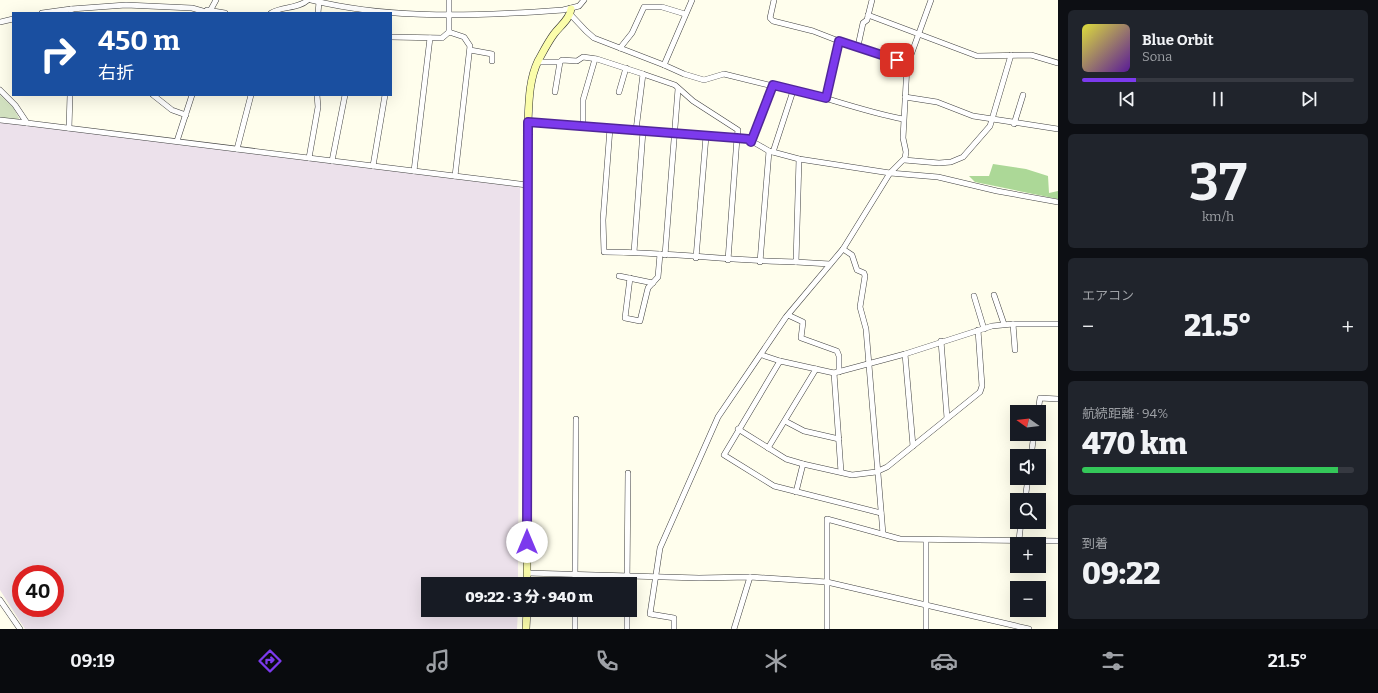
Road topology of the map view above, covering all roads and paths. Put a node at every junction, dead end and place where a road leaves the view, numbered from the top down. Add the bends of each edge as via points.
1 (216, 0) edge
2 (310, 0) edge
3 (449, 0) edge
4 (584, 0) edge
5 (692, 0) edge
6 (774, 0) edge
7 (872, 0) edge
8 (932, 0) edge
9 (319, 2) junction
10 (336, 3) edge
11 (113, 7) junction
12 (71, 11) edge
13 (571, 11) junction
14 (56, 12) edge
15 (113, 12) edge
16 (207, 12) edge
17 (272, 12) edge
18 (318, 12) edge
19 (685, 14) junction
20 (868, 15) junction
21 (448, 16) junction
22 (12, 19) edge
23 (0, 22) edge
24 (449, 32) junction
25 (920, 35) junction
26 (392, 37) edge
27 (430, 38) junction
28 (839, 41) junction
29 (858, 46) junction
30 (620, 48) junction
31 (470, 50) junction
32 (1011, 55) junction
33 (595, 58) junction
34 (492, 60) dead end
35 (538, 62) junction
36 (560, 62) junction
37 (908, 63) junction
38 (1058, 63) edge
39 (664, 65) junction
40 (626, 68) junction
41 (643, 74) junction
42 (773, 85) junction
43 (678, 89) junction
44 (0, 90) edge
45 (793, 91) junction
46 (555, 92) dead end
47 (619, 92) dead end
48 (1023, 95) dead end
49 (70, 96) edge
50 (154, 96) edge
51 (192, 96) edge
52 (251, 96) edge
53 (317, 96) edge
54 (345, 96) edge
55 (385, 96) edge
56 (905, 97) junction
57 (826, 98) junction
58 (186, 115) junction
59 (903, 119) junction
60 (991, 119) junction
61 (0, 120) edge
62 (27, 122) junction
63 (528, 122) junction
64 (1058, 122) edge
65 (1014, 124) junction
66 (583, 126) junction
67 (70, 128) junction
68 (610, 128) junction
69 (1057, 129) edge
70 (636, 130) junction
71 (643, 131) junction
72 (674, 133) junction
73 (706, 136) junction
74 (737, 138) junction
75 (177, 141) junction
76 (751, 142) junction
77 (237, 149) junction
78 (771, 151) junction
79 (309, 158) junction
80 (800, 159) junction
81 (904, 160) junction
82 (332, 161) junction
83 (373, 166) junction
84 (414, 171) junction
85 (890, 172) junction
86 (455, 176) junction
87 (527, 185) junction
88 (1058, 202) edge
89 (843, 249) junction
90 (634, 252) junction
91 (662, 254) junction
92 (696, 258) junction
93 (728, 260) junction
94 (760, 262) junction
95 (796, 262) junction
96 (830, 264) junction
97 (619, 276) dead end
98 (630, 278) junction
99 (653, 283) junction
100 (994, 295) dead end
101 (974, 296) dead end
102 (788, 315) junction
103 (1004, 324) junction
104 (1013, 324) junction
105 (1058, 324) edge
106 (981, 330) junction
107 (941, 341) junction
108 (1015, 350) dead end
109 (905, 354) junction
110 (762, 355) junction
111 (780, 360) junction
112 (869, 364) junction
113 (816, 369) junction
114 (837, 372) junction
115 (1058, 399) edge
116 (1039, 405) edge
117 (947, 418) junction
118 (576, 419) dead end
119 (785, 420) junction
120 (738, 430) junction
121 (839, 439) junction
122 (913, 446) junction
123 (768, 448) junction
124 (803, 464) junction
125 (841, 472) junction
126 (876, 472) junction
127 (628, 473) dead end
128 (796, 492) junction
129 (881, 513) junction
130 (883, 534) junction
131 (926, 540) junction
132 (1010, 540) edge
133 (1046, 541) edge
134 (1058, 541) edge
135 (527, 573) junction
136 (575, 574) junction
137 (627, 575) junction
138 (527, 577) edge
139 (656, 577) junction
140 (750, 577) junction
141 (827, 582) junction
142 (0, 600) edge
143 (926, 606) junction
144 (526, 617) edge
145 (575, 617) edge
146 (627, 617) edge
147 (1022, 628) edge
148 (20, 629) edge
149 (526, 629) edge
150 (575, 629) edge
151 (627, 629) edge
152 (674, 629) edge
153 (734, 629) edge
154 (827, 629) edge
155 (926, 629) edge
156 (1029, 629) edge

1 - 16 street
2 - 9 street
2 - 17 street
3 - 21 street
4 - 13 street
5 - 19 street
6 - 28 street via 770,18 773,22 813,30
7 - 20 street
8 - 25 street
9 - 10 street
9 - 18 street
10 - 21 street via 358,9
11 - 12 street
11 - 15 street
11 - 16 street via 126,5 192,8
12 - 14 street
13 - 21 street
13 - 30 street via 589,35
13 - 35 street
19 - 30 street via 662,7 644,7 632,33
19 - 39 street
20 - 25 street
20 - 29 street via 863,23
21 - 24 street
22 - 23 street
24 - 27 street via 442,38
24 - 31 street via 464,37
25 - 32 street via 977,56
25 - 37 street
26 - 27 street
27 - 84 street
28 - 29 street
28 - 57 street
29 - 37 street
30 - 39 street
31 - 34 street via 492,54
31 - 86 street
32 - 38 street via 1031,55
32 - 60 street
33 - 36 street via 583,57 577,61
33 - 40 street
33 - 66 street via 583,100
35 - 36 street
35 - 63 street via 530,89
36 - 46 street
37 - 56 street
39 - 42 street via 704,80 724,74
40 - 41 street
40 - 47 street
41 - 43 street via 669,82
41 - 70 street
42 - 45 street
42 - 76 street
43 - 72 street
43 - 74 street via 738,130
44 - 62 street
45 - 57 street via 794,89
45 - 78 street
48 - 65 street
49 - 67 street
50 - 58 street via 172,110
51 - 58 street
52 - 77 street
53 - 79 street via 318,107
54 - 82 street
55 - 83 street
56 - 59 street
56 - 60 street via 937,102 973,116
57 - 59 street
58 - 75 street
59 - 81 street via 906,152
60 - 65 street
60 - 81 street via 990,126 963,157 957,160 939,163
61 - 62 street
62 - 67 street
63 - 66 street
63 - 87 street
64 - 69 street
65 - 69 street
66 - 68 street
67 - 75 street
68 - 70 street
68 - 90 street via 603,214 604,252
70 - 71 street
71 - 72 street
71 - 90 street
72 - 73 street
72 - 91 street
73 - 74 street
73 - 92 street
74 - 76 street via 748,139
74 - 93 street
75 - 77 street
76 - 78 street
77 - 79 street
78 - 80 street
78 - 94 street
79 - 82 street
80 - 85 street
80 - 95 street
81 - 85 street
82 - 83 street
83 - 84 street
84 - 86 street
85 - 88 street via 938,177
85 - 89 street
86 - 87 street
87 - 135 street
89 - 96 street
89 - 112 street via 852,254 857,270 865,276 860,307 866,329
90 - 91 street
91 - 92 street
91 - 99 street via 658,277
92 - 93 street
93 - 94 street
94 - 95 street
95 - 96 street
96 - 102 street
97 - 98 street
98 - 99 street
98 - 99 street via 626,318 640,321 648,288
100 - 103 street
101 - 106 street
102 - 110 street
102 - 114 street via 803,322 801,338 836,351 839,356
103 - 104 street
103 - 106 street
104 - 105 street
104 - 108 street
106 - 107 street
106 - 117 street via 982,386 977,395
107 - 109 street
107 - 117 street
109 - 112 street
109 - 122 street
110 - 111 street
110 - 139 street via 718,417 660,548
111 - 113 street
111 - 120 street
112 - 114 street
112 - 126 street
113 - 114 street
113 - 119 street
114 - 121 street
115 - 116 street via 1040,398
117 - 122 street
118 - 136 street
119 - 121 street via 804,431
119 - 123 street
120 - 123 street
120 - 128 street via 724,455 774,486
121 - 125 street
122 - 126 street via 887,467
123 - 124 street via 786,459
124 - 125 street
124 - 128 street
125 - 126 street via 860,475
126 - 129 street
127 - 137 street
128 - 129 street
129 - 130 street
130 - 131 street via 900,539
130 - 141 street via 827,519
131 - 132 street
131 - 143 street
133 - 134 street
135 - 136 street
135 - 138 street
136 - 137 street
137 - 139 street
139 - 140 street
139 - 152 street via 650,614 674,618
140 - 141 street
140 - 153 street
141 - 143 street
141 - 154 street
142 - 148 street
143 - 147 street
143 - 155 street
144 - 149 street
145 - 150 street
146 - 151 street
147 - 156 street

